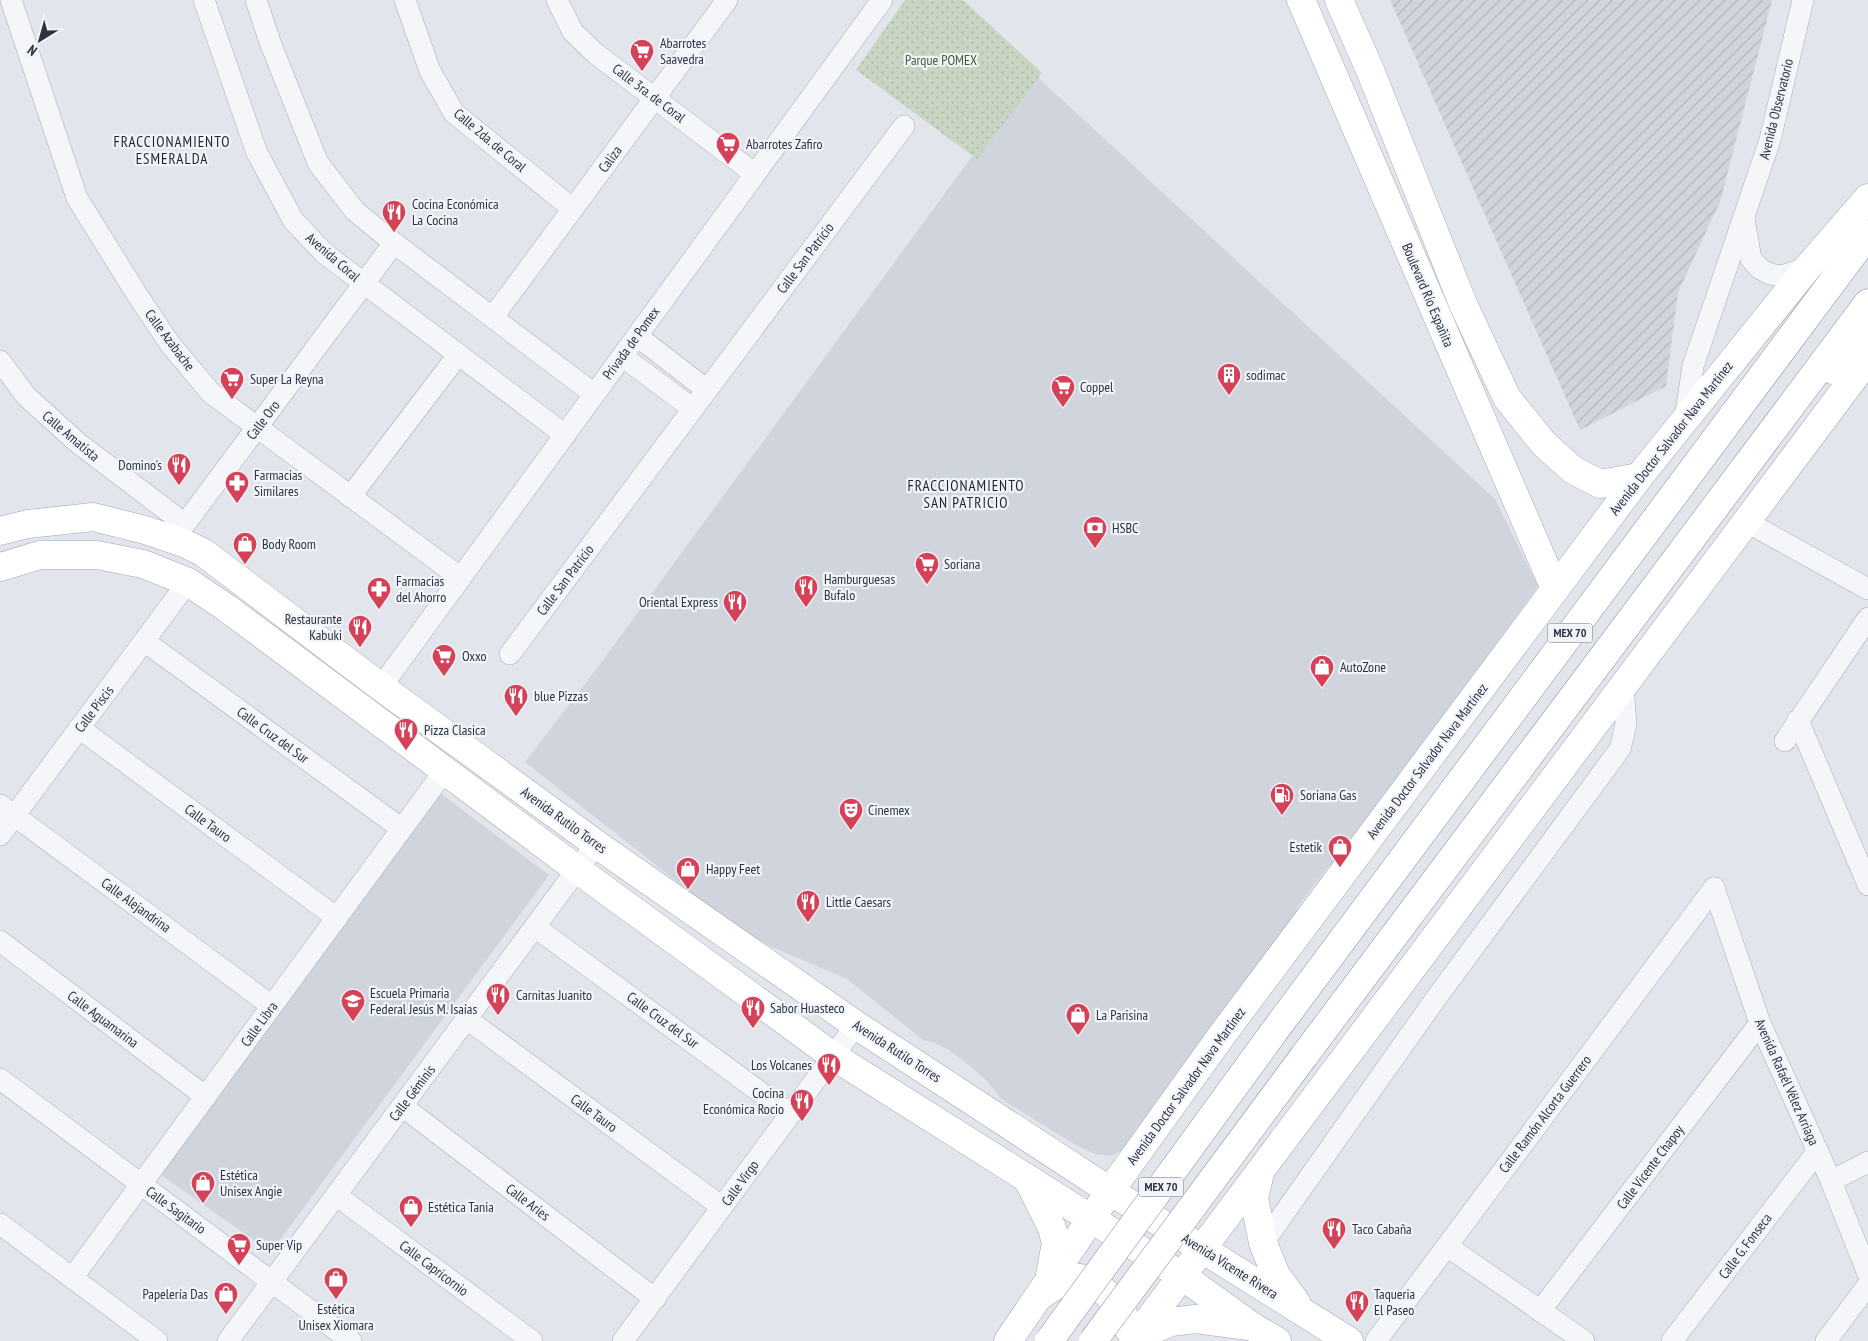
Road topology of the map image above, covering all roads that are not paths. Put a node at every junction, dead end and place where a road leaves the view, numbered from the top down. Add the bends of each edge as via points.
1 (11, 0) edge
2 (204, 0) edge
3 (256, 0) edge
4 (405, 0) edge
5 (557, 0) edge
6 (727, 0) edge
7 (882, 0) edge
8 (1301, 0) edge
9 (1339, 0) edge
10 (1803, 0) edge
11 (654, 97) junction
12 (904, 126) dead end
13 (755, 174) junction
14 (1868, 198) edge
15 (573, 209) junction
16 (1743, 216) junction
17 (1868, 234) edge
18 (394, 243) junction
19 (1808, 267) junction
20 (364, 284) junction
21 (1868, 303) edge
22 (493, 317) junction
23 (636, 336) junction
24 (1868, 338) edge
25 (458, 355) junction
26 (622, 356) junction
27 (1868, 359) edge
28 (0, 361) edge
29 (707, 390) junction
30 (594, 394) junction
31 (693, 409) junction
32 (1784, 414) junction
33 (1685, 418) junction
34 (257, 428) junction
35 (565, 435) junction
36 (1639, 477) junction
37 (350, 497) junction
38 (1746, 522) junction
39 (0, 531) edge
40 (184, 534) junction
41 (0, 567) edge
42 (460, 578) junction
43 (188, 582) junction
44 (1555, 589) junction
45 (1868, 589) edge
46 (1868, 618) edge
47 (144, 641) junction
48 (510, 654) dead end
49 (1623, 686) junction
50 (381, 687) junction
51 (1798, 720) junction
52 (79, 728) junction
53 (1785, 741) dead end
54 (445, 770) junction
55 (7, 810) edge
56 (402, 829) junction
57 (0, 835) edge
58 (596, 844) junction
59 (578, 870) junction
60 (1868, 885) edge
61 (1714, 888) joint
62 (337, 918) junction
63 (535, 928) junction
64 (0, 941) edge
65 (272, 1006) junction
66 (467, 1019) junction
67 (1760, 1023) junction
68 (856, 1025) junction
69 (833, 1056) junction
70 (0, 1079) edge
71 (206, 1097) junction
72 (402, 1106) junction
73 (790, 1114) junction
74 (1818, 1151) junction
75 (1868, 1162) edge
76 (1261, 1170) junction
77 (1027, 1178) junction
78 (1835, 1179) junction
79 (141, 1184) junction
80 (1110, 1191) junction
81 (336, 1195) junction
82 (722, 1207) junction
83 (1092, 1219) junction
84 (0, 1224) edge
85 (1263, 1242) junction
86 (1447, 1246) junction
87 (1202, 1249) junction
88 (1868, 1274) edge
89 (1182, 1276) junction
90 (73, 1277) junction
91 (272, 1281) junction
92 (1868, 1285) edge
93 (1044, 1289) junction
94 (655, 1299) junction
95 (1540, 1311) junction
96 (1304, 1312) junction
97 (1253, 1327) junction
98 (1132, 1340) edge
99 (157, 1341) edge
100 (228, 1341) edge
101 (351, 1341) edge
102 (532, 1341) edge
103 (624, 1341) edge
104 (1008, 1341) edge
105 (1048, 1341) edge
106 (1093, 1341) edge
107 (1277, 1341) edge
108 (1349, 1341) edge
109 (1376, 1341) edge
110 (1584, 1341) edge
111 (1672, 1341) edge
112 (1826, 1341) edge

1 - 34 street, Calle Azabache via 77,198 170,344 211,393
2 - 20 street, Avenida Coral via 257,153 293,220 324,253
3 - 18 street via 318,163 355,211
4 - 15 street, Calle 2da. de Coral via 430,71 454,113
5 - 11 street, Calle 3ra. de Coral via 573,32 596,54
6 - 11 street, Caliza
7 - 13 street, Privada de Pomex
8 - 44 main road, Boulevard Río Españita
9 - 36 main road, Boulevard Río Españita via 1463,304 1507,398 1544,444 1573,470 1600,484
10 - 16 street, Avenida Observatorio via 1770,140
11 - 13 street, Calle 3ra. de Coral
11 - 15 street, Caliza
12 - 29 street, Calle San Patricio
13 - 23 street, Privada de Pomex
14 - 19 main road, Avenida Doctor Salvador Nava Martínez
15 - 22 street, Caliza
16 - 19 street via 1750,259 1759,268 1782,276
16 - 33 street, Avenida Observatorio via 1692,366
17 - 105 main road, MEX 70, bridge via 1273,1033
18 - 20 street, Calle Oro
18 - 22 street
19 - 33 main road, Avenida Doctor Salvador Nava Martínez
20 - 25 street, Avenida Coral
20 - 34 street, Calle Oro
21 - 32 main road, MEX 70
22 - 30 street
23 - 26 street, Privada de Pomex
23 - 29 street
24 - 32 main road
25 - 35 street, Avenida Coral
25 - 37 street
26 - 30 street, Privada de Pomex
26 - 31 street
27 - 38 main road
28 - 40 street, Calle Amatista via 26,396
29 - 31 street, Calle San Patricio
30 - 35 street, Privada de Pomex
31 - 48 street, Calle San Patricio
32 - 106 main road, MEX 70, bridge
33 - 36 main road, Avenida Doctor Salvador Nava Martínez
34 - 37 street, Calle Azabache
34 - 40 street, Calle Oro
35 - 42 street, Privada de Pomex
36 - 44 main road, Avenida Doctor Salvador Nava Martínez
37 - 42 street, Calle Azabache
38 - 45 street
38 - 49 main road
39 - 40 main road, Avenida Rutilo Torres via 28,524 93,517 145,530
40 - 50 main road, Avenida Rutilo Torres via 204,553
41 - 43 main road via 40,555 97,555 143,564
42 - 50 street, Privada de Pomex
43 - 47 street, Calle Piscis
43 - 54 main road
44 - 80 main road, Avenida Doctor Salvador Nava Martínez via 1222,1035
46 - 51 street
47 - 52 street, Calle Piscis
47 - 56 street, Calle Cruz del Sur
49 - 76 main road
49 - 85 street via 1626,724 1620,749 1434,1001
50 - 58 main road, Avenida Rutilo Torres
51 - 53 street
51 - 60 street
52 - 55 street, Calle Piscis
52 - 62 street, Calle Tauro
54 - 56 street, Calle Libra
54 - 59 main road
55 - 57 street, Calle Piscis
55 - 65 street, Calle Alejandrina
56 - 62 street, Calle Libra
58 - 59 street, Calle Géminis
58 - 68 main road, Avenida Rutilo Torres
59 - 63 street, Calle Géminis
59 - 69 main road
61 - 67 street, Avenida Rafaél Vélez Arriaga
61 - 86 street, Calle Ramón Alcorta Guerrero
62 - 65 street, Calle Libra
63 - 66 street, Calle Géminis
63 - 73 street, Calle Cruz del Sur
64 - 71 street, Calle Aguamarina
65 - 71 street, Calle Libra
66 - 72 street, Calle Géminis
66 - 82 street, Calle Tauro
67 - 74 street, Avenida Rafaél Vélez Arriaga
67 - 95 street, Calle Vicente Chapoy
68 - 69 street, Calle Virgo
68 - 80 main road, Avenida Rutilo Torres
69 - 73 street, Calle Virgo
69 - 77 main road
70 - 79 street, Calle Sagitario
71 - 79 street, Calle Libra
72 - 81 street, Calle Géminis
72 - 94 street, Calle Aries
73 - 82 street, Calle Virgo
74 - 78 street, Avenida Rafaél Vélez Arriaga
74 - 111 street, Calle G. Fonseca
75 - 78 street
76 - 85 main road via 1254,1198
76 - 87 main road
77 - 83 main road
77 - 93 main road via 1056,1243
78 - 88 street, Avenida Rafaél Vélez Arriaga
79 - 90 street, Calle Libra
79 - 91 street, Calle Sagitario
80 - 83 main road, Avenida Doctor Salvador Nava Martínez
80 - 87 main road, Avenida Vicente Rivera
81 - 91 street, Calle Géminis
81 - 102 street, Calle Capricornio
82 - 94 street, Calle Virgo
83 - 89 main road
83 - 93 main road, Avenida Doctor Salvador Nava Martínez
84 - 90 street
85 - 96 main road via 1276,1275
86 - 95 street
86 - 109 street, Calle Ramón Alcorta Guerrero
87 - 89 main road
87 - 96 main road, Avenida Vicente Rivera
89 - 97 main road
89 - 98 main road
90 - 99 street
91 - 100 street, Calle Géminis
91 - 101 street, Calle Sagitario
92 - 112 street
93 - 98 main road via 1080,1278 1096,1285 1116,1301
93 - 104 main road, Avenida Doctor Salvador Nava Martínez
94 - 103 street, Calle Virgo
95 - 110 street
96 - 108 main road, Avenida Vicente Rivera
97 - 98 main road via 1195,1319 1171,1322
97 - 107 main road

